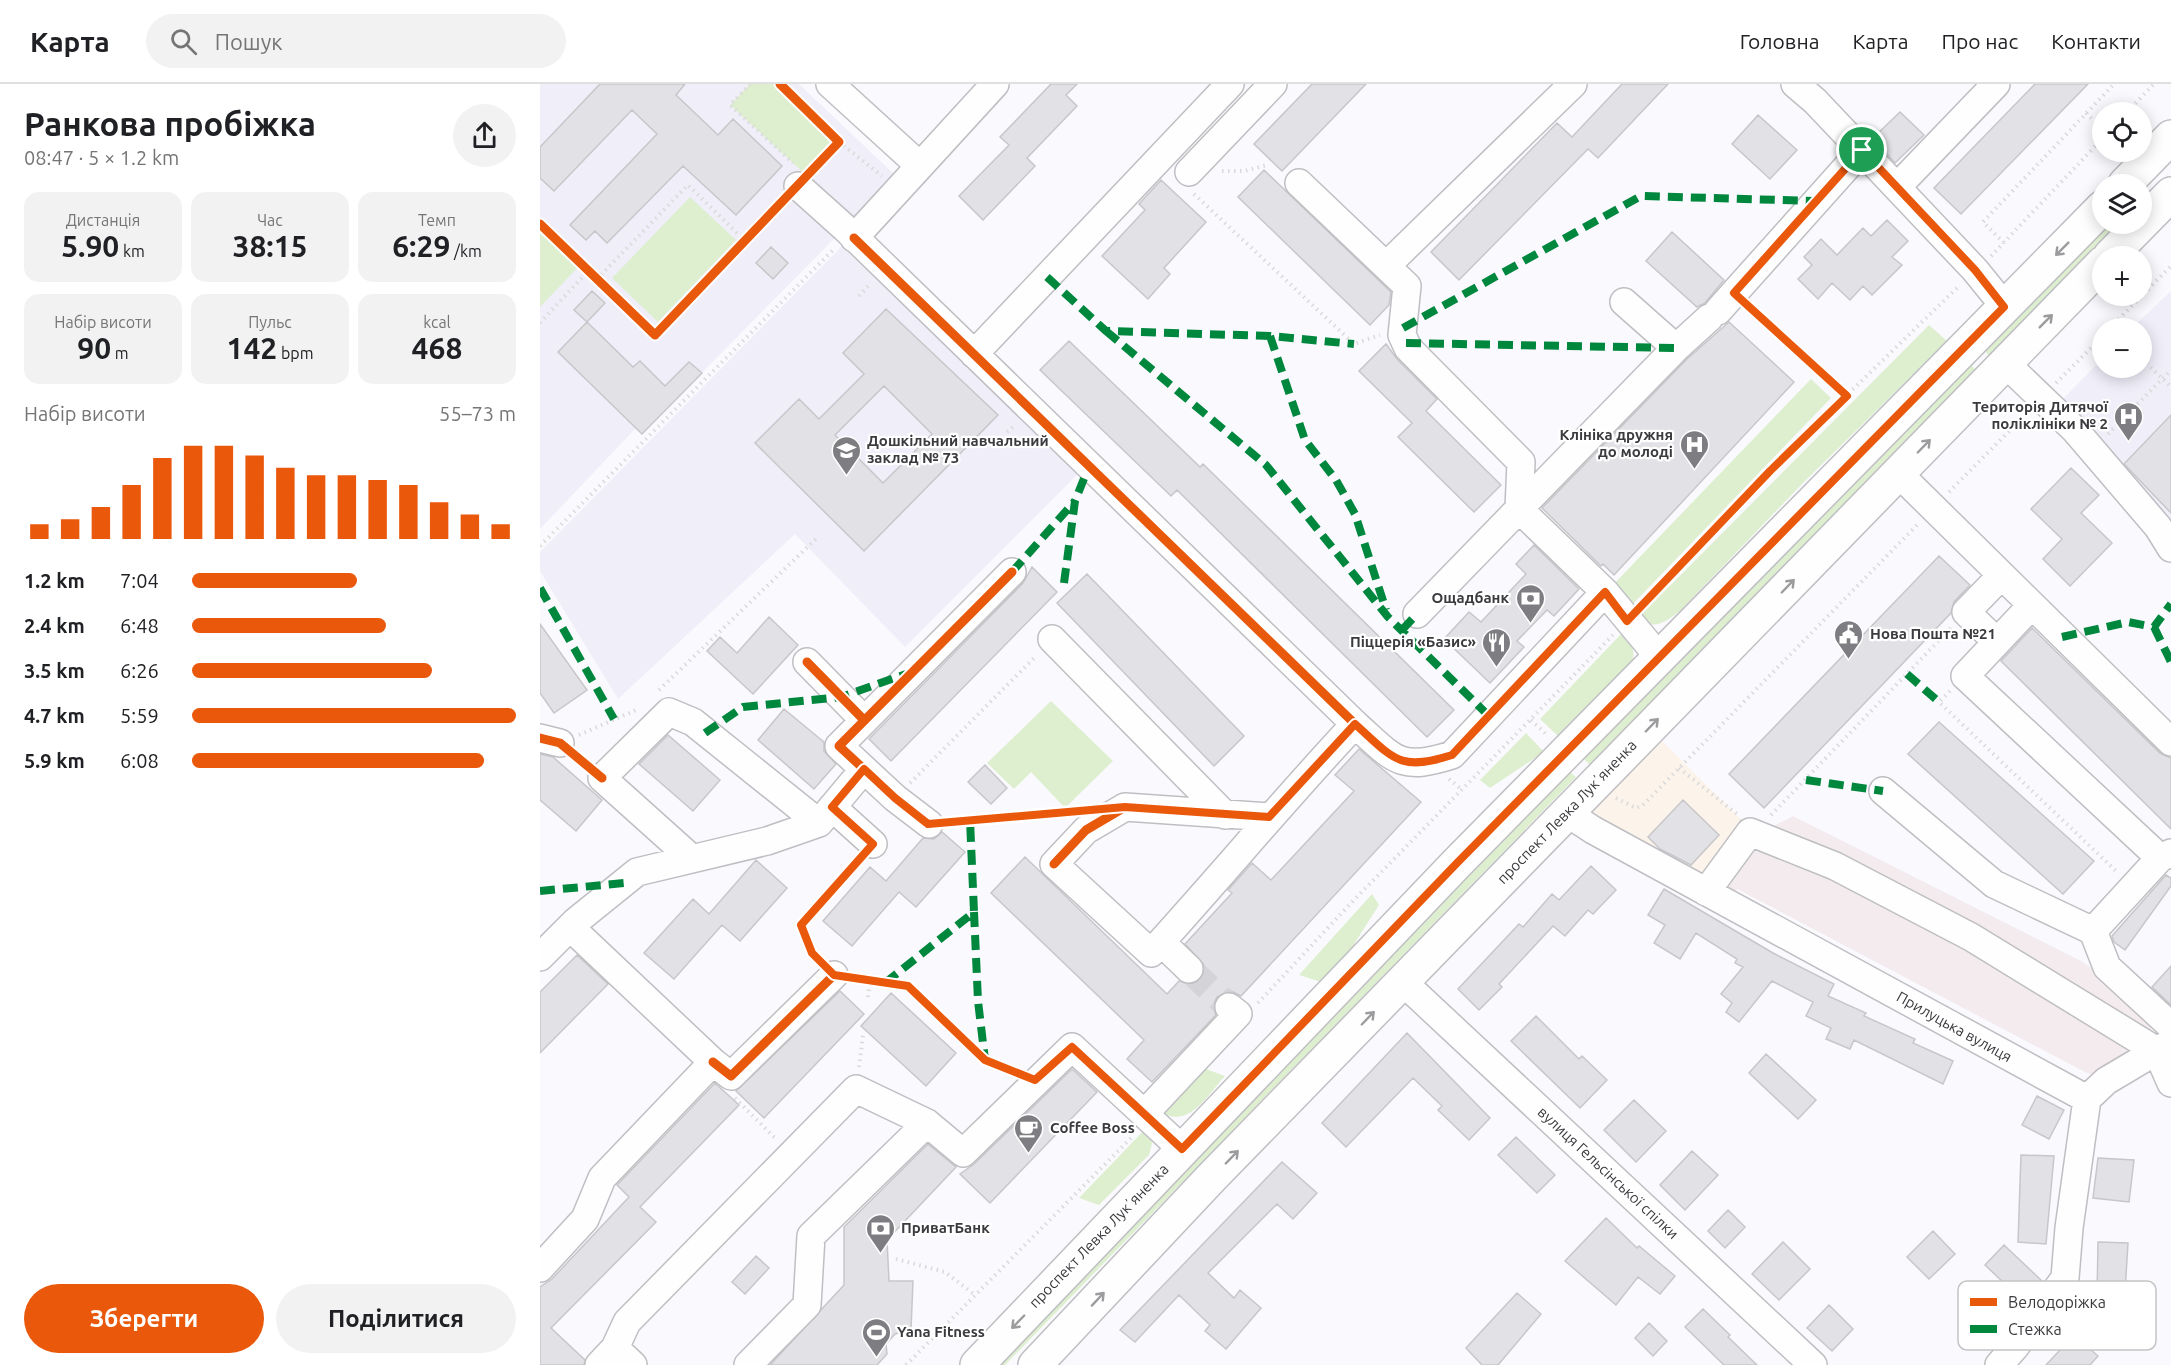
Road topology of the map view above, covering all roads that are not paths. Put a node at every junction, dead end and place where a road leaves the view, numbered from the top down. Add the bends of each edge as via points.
1 (830, 84) edge
2 (994, 84) edge
3 (1230, 84) edge
4 (1273, 84) edge
5 (1573, 84) edge
6 (1996, 84) edge
7 (1813, 90) edge
8 (2171, 137) edge
9 (1862, 150) junction
10 (920, 166) junction
11 (1189, 172) road end
12 (2135, 174) edge
13 (802, 181) road end
14 (1299, 183) dead end
15 (1897, 187) junction
16 (2169, 199) edge
17 (2092, 218) edge
18 (854, 238) junction
19 (2120, 246) edge
20 (1386, 266) junction
21 (2092, 274) edge
22 (1624, 302) dead end
23 (2004, 307) junction
24 (1676, 348) junction
25 (974, 354) junction
26 (2005, 363) junction
27 (1898, 473) junction
28 (1520, 509) junction
29 (2171, 548) edge
30 (1012, 573) dead end
31 (2000, 576) junction
32 (1605, 592) junction
33 (2031, 606) junction
34 (1418, 614) dead end
35 (1052, 639) road end
36 (1997, 642) junction
37 (1659, 657) junction
38 (807, 662) dead end
39 (864, 720) junction
40 (1355, 724) junction
41 (2171, 742) edge
42 (864, 769) junction
43 (1883, 791) dead end
44 (1567, 813) junction
45 (1225, 814) junction
46 (826, 815) junction
47 (1269, 817) junction
48 (928, 824) road end
49 (873, 844) road end
50 (2165, 855) edge
51 (690, 857) junction
52 (1706, 892) junction
53 (570, 927) junction
54 (2093, 932) junction
55 (1161, 942) junction
56 (540, 957) edge
57 (1189, 969) tunnel mouth
58 (834, 975) road end
59 (1403, 982) junction
60 (1229, 1007) dead end
61 (2171, 1026) edge
62 (2164, 1047) edge
63 (713, 1062) junction
64 (2171, 1083) edge
65 (2087, 1099) junction
66 (1148, 1116) junction
67 (927, 1123) junction
68 (1182, 1149) junction
69 (540, 1268) edge
70 (2063, 1281) edge
71 (2012, 1350) edge
72 (616, 1359) edge
73 (748, 1365) edge
74 (977, 1365) edge
75 (1035, 1365) edge
76 (1813, 1365) edge
77 (1999, 1365) edge

1 - 10 street
2 - 10 street
3 - 25 street
4 - 11 street
5 - 20 street
6 - 15 street
7 - 9 street
8 - 12 main road
9 - 15 street
9 - 24 street via 1720,308
10 - 18 street
13 - 18 street
14 - 20 street
15 - 23 street
16 - 19 main road
17 -> 23 main road, проспект Левка Лукʼяненка
18 - 25 street
20 - 28 street via 1407,286 1402,335 1408,348 1521,462
26 -> 21 main road, проспект Левка Лукʼяненка
22 - 24 street
23 - 37 main road, проспект Левка Лукʼяненка
24 - 28 street
25 - 40 street
27 -> 26 main road, проспект Левка Лукʼяненка
26 - 29 street via 2075,430 2151,518
27 - 31 street
44 -> 27 main road, проспект Левка Лукʼяненка
28 - 32 street
28 - 34 street
30 - 39 street
31 - 33 street
31 - 36 street via 1966,612
32 - 37 street
32 - 40 street via 1452,755 1422,765 1392,757
33 - 36 street
33 - 41 street
35 - 45 street
36 - 50 street via 1965,676
37 - 68 main road, проспект Левка Лукʼяненка
38 - 39 street
39 - 42 street via 839,746
40 - 47 street
42 - 46 street
42 - 48 street
43 - 54 street via 1994,884
44 - 52 street, Прилуцька вулиця
44 - 59 main road, проспект Левка Лукʼяненка
45 - 47 street
45 - 55 street via 1125,807 1086,830 1054,864 1151,953
46 - 49 street
46 - 51 street via 766,841
46 - 51 street via 693,722 669,712 602,778
47 - 55 street
50 - 54 street
51 - 53 street via 637,872
52 - 62 street via 1750,832 1835,866 1971,937
52 - 65 street, Прилуцька вулиця
53 - 56 street
53 - 63 street
54 - 61 street via 2107,967
55 - 57 street
58 - 63 street via 731,1076
75 -> 59 main road, проспект Левка Лукʼяненка
59 - 76 street, вулиця Гельсінської спілки
60 - 66 street via 1238,1014
62 - 64 street
62 - 65 street via 2106,1081
63 - 69 street via 602,1178 585,1219
65 - 70 street
66 - 67 street via 1072,1047 963,1153
66 - 68 street
67 - 72 street via 856,1089 627,1322
67 - 73 street via 811,1236 807,1305
68 -> 74 main road, проспект Левка Лукʼяненка
71 - 77 street

